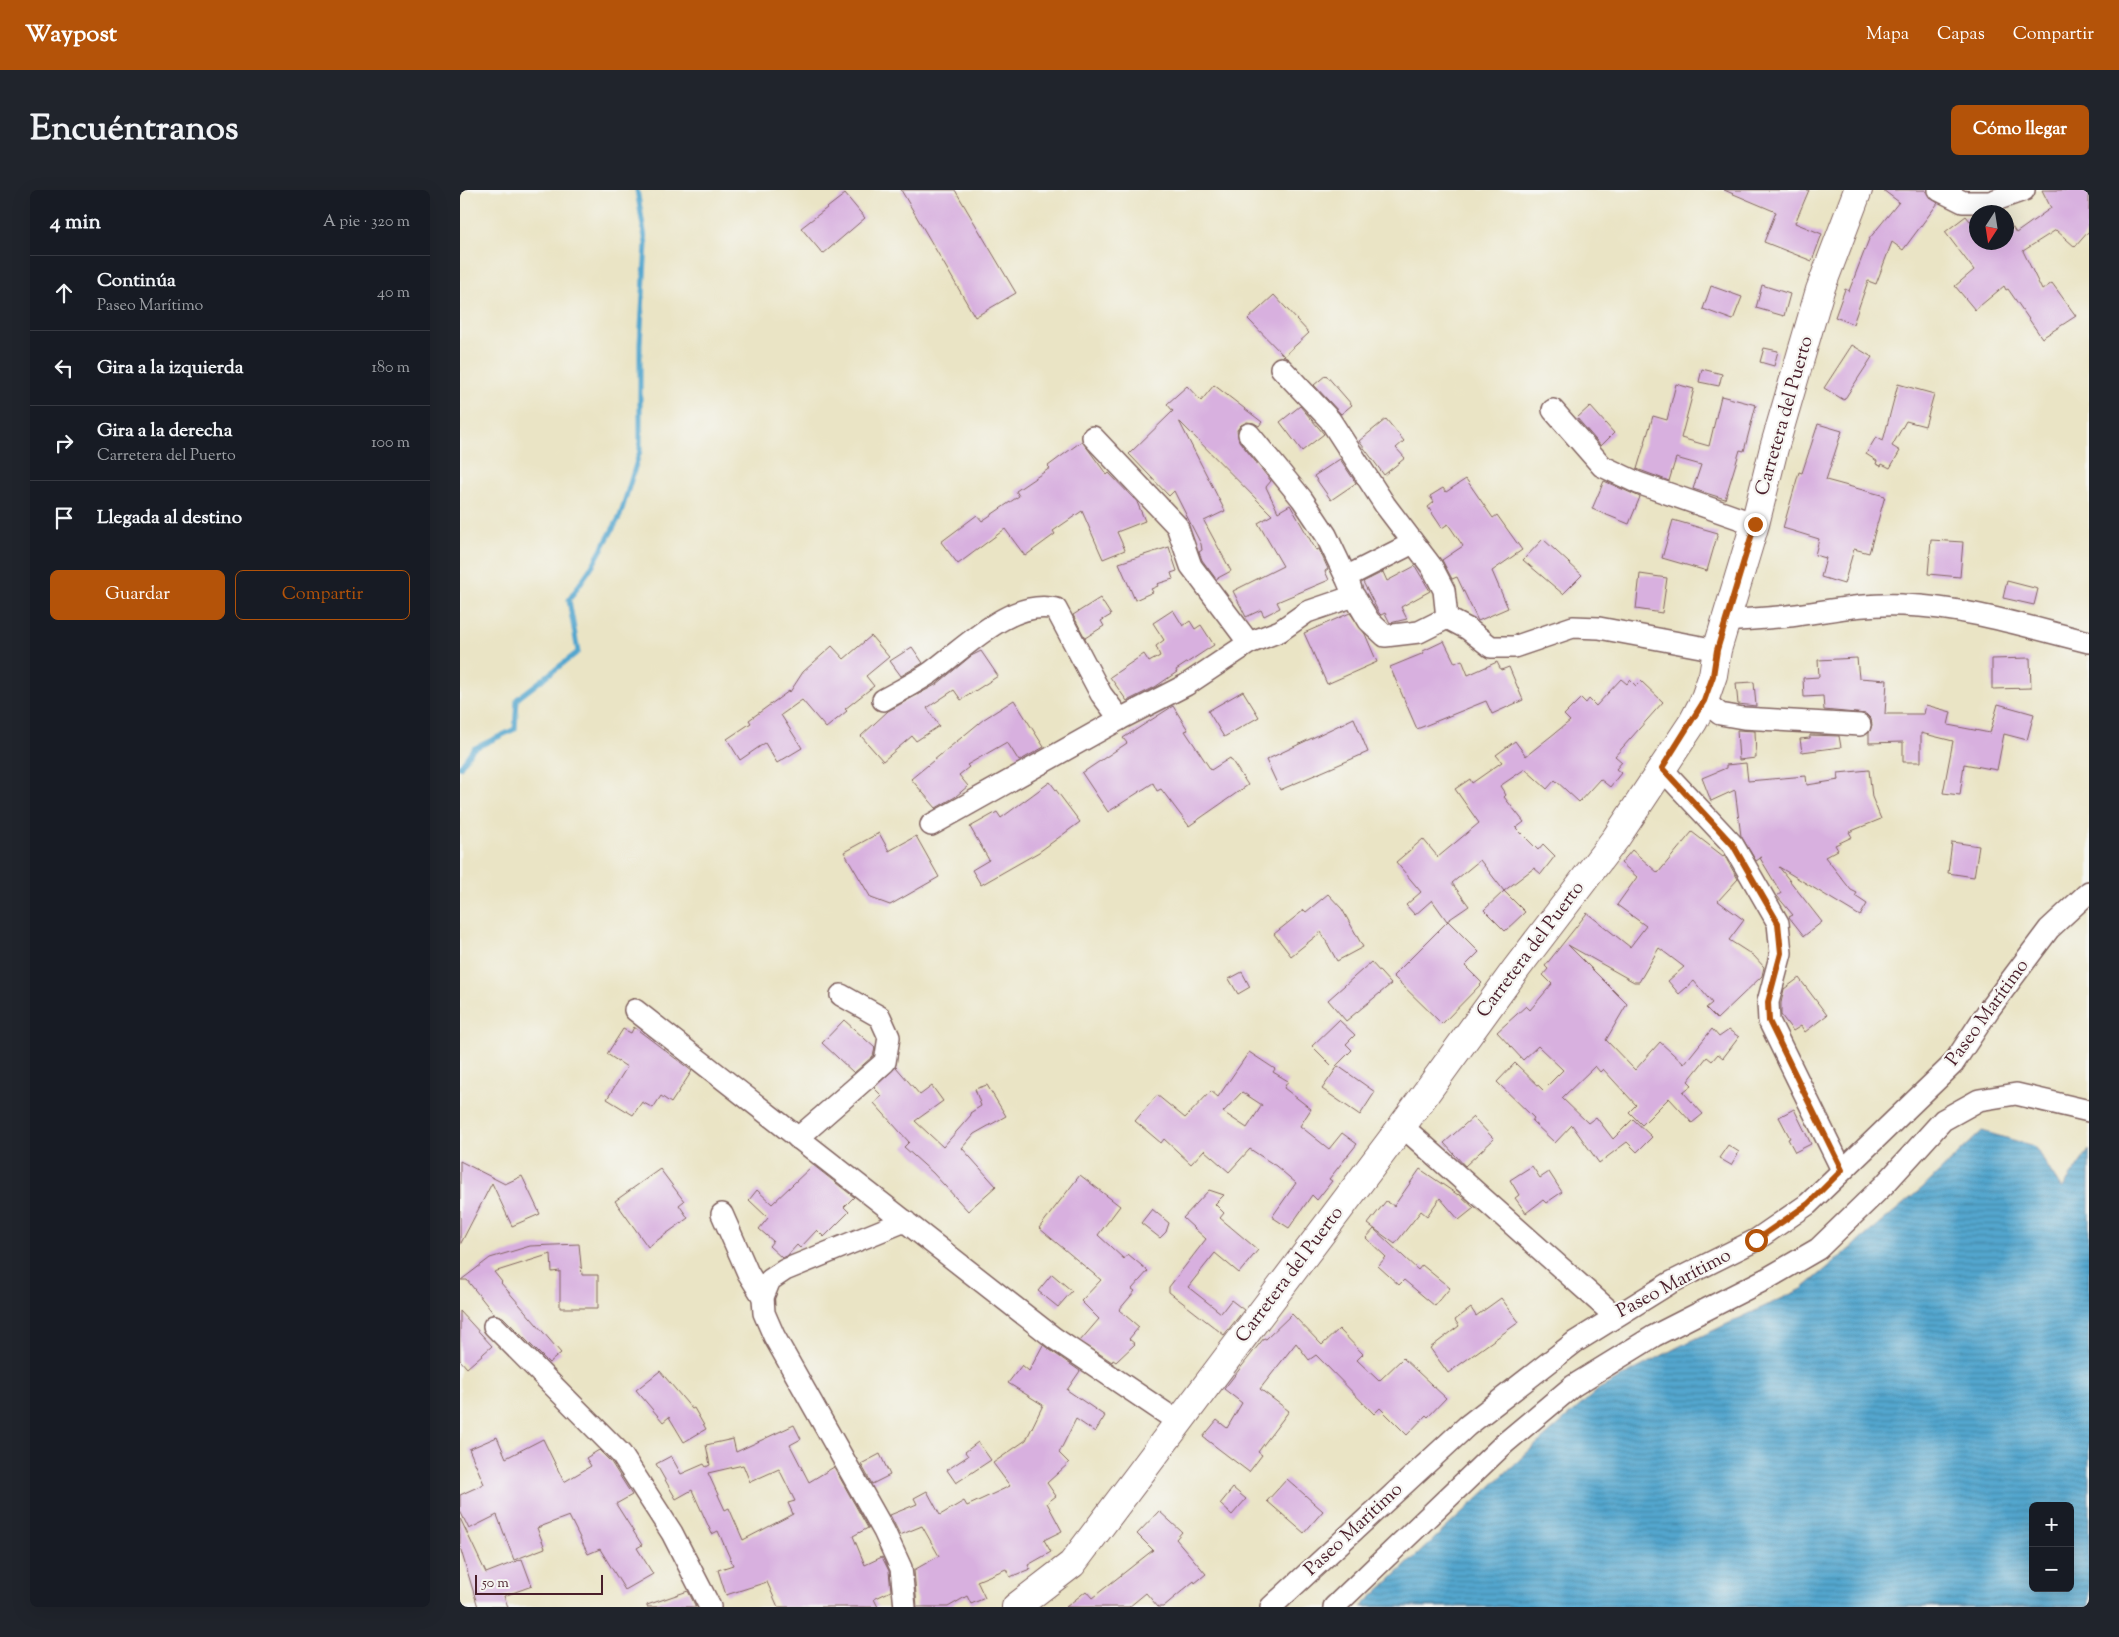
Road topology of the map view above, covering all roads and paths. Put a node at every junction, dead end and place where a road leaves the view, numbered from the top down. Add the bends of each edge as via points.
1 (1858, 190) edge
2 (1939, 190) edge
3 (2024, 190) edge
4 (1281, 368) dead end
5 (1553, 410) dead end
6 (1249, 434) dead end
7 (1093, 437) dead end
8 (1755, 524) junction
9 (1414, 543) junction
10 (1350, 587) junction
11 (1446, 618) junction
12 (1725, 621) junction
13 (2089, 642) edge
14 (1249, 643) junction
15 (1717, 650) junction
16 (883, 700) dead end
17 (1704, 701) junction
18 (1120, 719) junction
19 (1860, 725) dead end
20 (1662, 768) junction
21 (931, 825) dead end
22 (2089, 892) edge
23 (841, 995) dead end
24 (635, 1010) dead end
25 (2089, 1111) edge
26 (1402, 1126) junction
27 (798, 1138) junction
28 (1842, 1170) junction
29 (722, 1214) dead end
30 (905, 1221) junction
31 (763, 1297) junction
32 (1615, 1316) junction
33 (494, 1326) dead end
34 (1180, 1423) junction
35 (710, 1607) edge
36 (905, 1607) edge
37 (1016, 1607) edge
38 (1271, 1607) edge
39 (1334, 1607) edge

1 - 8 main road, Carretera del Puerto via 1820,290
2 - 3 street via 1963,202 1990,202
4 - 9 street via 1330,420 1385,505
5 - 8 street via 1602,466 1638,483
6 - 10 street via 1302,499 1326,535
7 - 14 street via 1177,526 1191,566
8 - 12 main road, Carretera del Puerto
9 - 10 street
9 - 11 street via 1444,590
10 - 11 street via 1369,621 1386,636 1420,632
10 - 14 street via 1280,631
11 - 15 street via 1492,647 1514,647 1573,627 1599,628
12 - 13 street via 1797,615 1856,605 1911,605 1947,609
12 - 15 main road, Carretera del Puerto
14 - 18 street via 1186,685
15 - 17 main road, Carretera del Puerto via 1713,676
16 - 18 street via 929,673 993,625 1027,608 1044,606 1056,609 1102,694
17 - 19 street via 1720,714 1743,718
17 - 20 main road, Carretera del Puerto
18 - 21 street
20 - 26 main road, Carretera del Puerto via 1616,838
20 - 28 street via 1733,845 1778,923 1781,953 1768,1002 1769,1021
22 - 28 street, Paseo Marítimo via 2049,929 1953,1064
23 - 27 street via 880,1017 889,1037 886,1062
24 - 27 street
25 - 39 street via 2016,1094 1979,1100 1943,1120 1885,1184 1818,1249 1654,1336 1574,1386 1505,1443
26 - 32 street
26 - 34 main road, Carretera del Puerto
27 - 30 street
28 - 32 street, Paseo Marítimo via 1808,1204 1756,1240 1670,1283
29 - 31 street via 748,1273
30 - 31 street via 785,1270 770,1280
30 - 34 street via 1054,1338
31 - 36 street via 764,1313 774,1336 884,1531 901,1568
32 - 38 street, Paseo Marítimo via 1575,1342 1467,1426
33 - 35 street via 621,1454 672,1533
34 - 37 main road, Carretera del Puerto via 1072,1564

